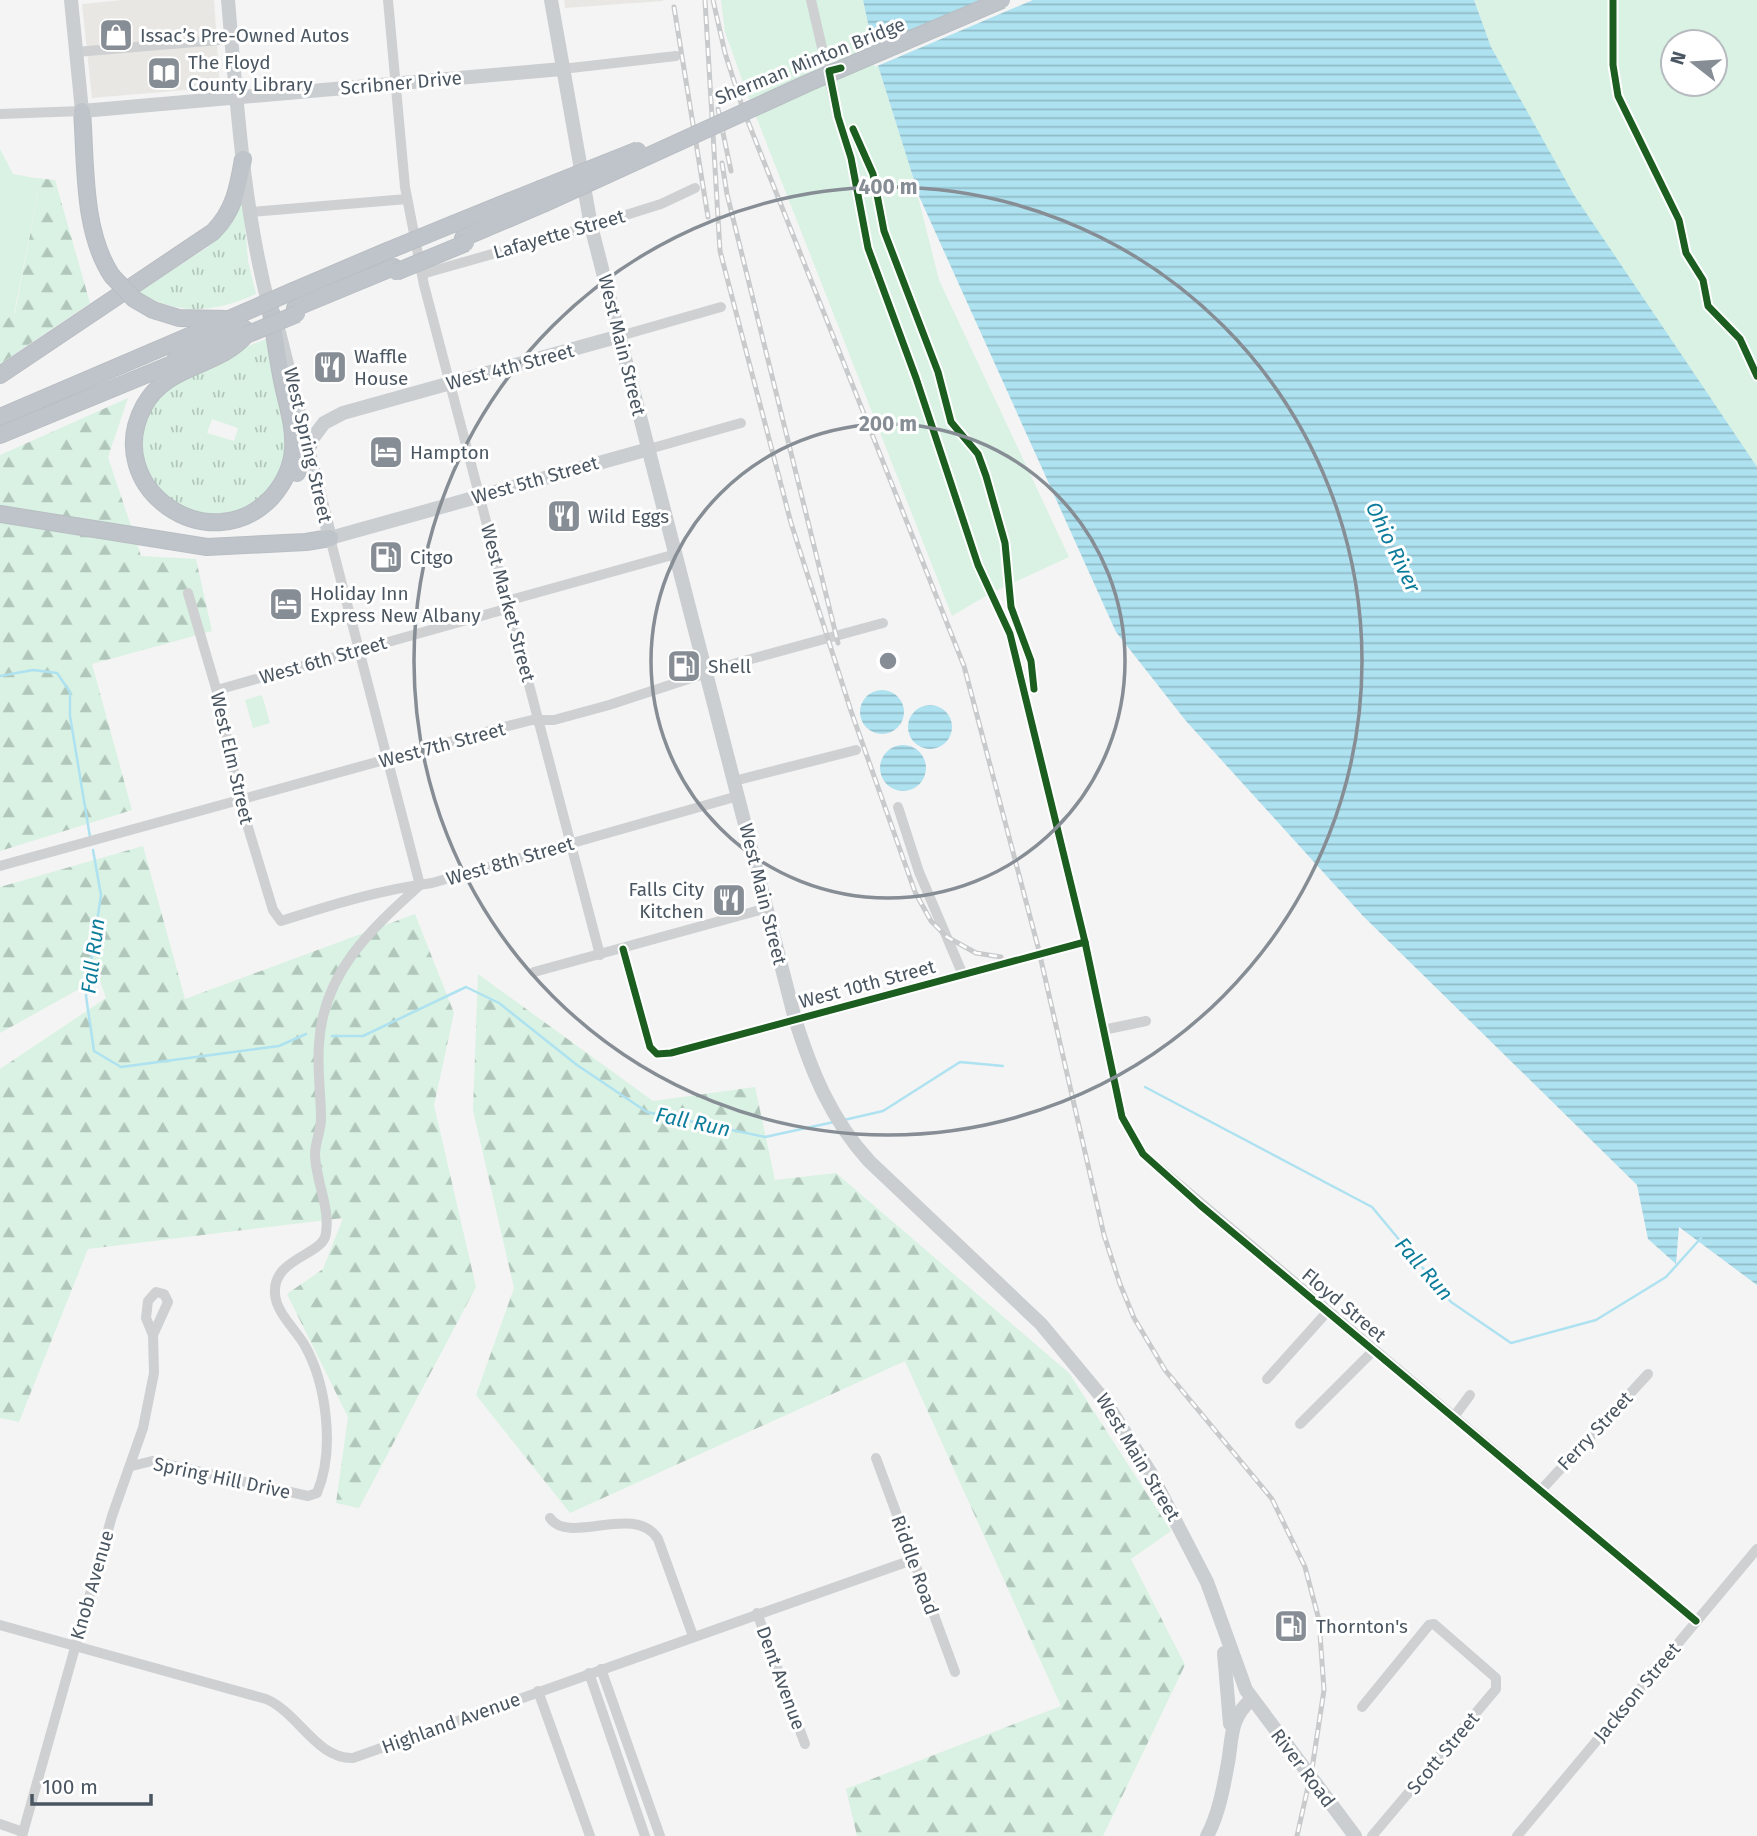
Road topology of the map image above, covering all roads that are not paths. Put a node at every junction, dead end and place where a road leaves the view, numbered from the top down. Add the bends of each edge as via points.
1 (71, 0) edge
2 (228, 0) edge
3 (388, 0) edge
4 (551, 0) edge
5 (811, 0) edge
6 (1002, 0) edge
7 (1010, 0) edge
8 (231, 39) junction
9 (76, 52) junction
10 (676, 56) dead end
11 (562, 69) junction
12 (396, 83) junction
13 (236, 97) junction
14 (82, 111) junction
15 (0, 114) edge
16 (243, 159) junction
17 (695, 188) dead end
18 (407, 199) junction
19 (542, 201) junction
20 (250, 212) junction
21 (592, 226) junction
22 (460, 235) junction
23 (422, 274) junction
24 (721, 307) dead end
25 (271, 312) junction
26 (241, 324) junction
27 (620, 336) junction
28 (0, 375) edge
29 (450, 383) junction
30 (0, 417) edge
31 (741, 423) dead end
32 (0, 433) edge
33 (309, 443) junction
34 (649, 449) junction
35 (479, 496) junction
36 (258, 511) junction
37 (0, 514) edge
38 (330, 538) junction
39 (676, 554) junction
40 (188, 593) dead end
41 (508, 604) junction
42 (883, 623) dead end
43 (359, 650) junction
44 (706, 673) junction
45 (1023, 685) dead end
46 (217, 690) junction
47 (539, 721) junction
48 (856, 750) dead end
49 (387, 760) junction
50 (734, 781) junction
51 (738, 796) junction
52 (240, 801) junction
53 (898, 807) dead end
54 (571, 844) junction
55 (0, 866) edge
56 (420, 885) junction
57 (767, 908) junction
58 (281, 921) joint
59 (1085, 942) joint
60 (623, 949) junction
61 (600, 955) junction
62 (534, 972) dead end
63 (963, 975) junction
64 (795, 1019) junction
65 (1146, 1021) dead end
66 (1103, 1030) junction
67 (1328, 1311) junction
68 (153, 1335) dead end
69 (1373, 1351) junction
70 (1648, 1374) dead end
71 (1267, 1379) dead end
72 (1470, 1395) dead end
73 (1453, 1418) junction
74 (1300, 1424) dead end
75 (876, 1458) dead end
76 (132, 1466) junction
77 (1542, 1489) junction
78 (550, 1518) dead end
79 (1757, 1549) edge
80 (912, 1560) junction
81 (757, 1613) junction
82 (1696, 1621) junction
83 (0, 1625) edge
84 (1225, 1632) junction
85 (693, 1636) junction
86 (75, 1647) junction
87 (601, 1669) junction
88 (955, 1672) dead end
89 (589, 1673) junction
90 (538, 1691) junction
91 (1252, 1699) junction
92 (1362, 1707) dead end
93 (1231, 1732) junction
94 (805, 1744) dead end
95 (0, 1824) edge
96 (23, 1834) edge
97 (590, 1836) edge
98 (645, 1836) edge
99 (660, 1836) edge
100 (1207, 1836) edge
101 (1355, 1836) edge
102 (1372, 1836) edge
103 (1517, 1836) edge

1 - 9 main road
2 - 8 main road, West Spring Street
3 - 12 street, West Market Street
4 - 11 main road, West Main Street
5 - 45 street via 851,158 868,248 978,565 1010,634
6 - 19 highway, bridge
7 - 19 highway, Sherman Minton Bridge, bridge via 735,116 638,164
7 - 19 highway, Sherman Minton Bridge, bridge via 734,116 624,155
8 - 9 street
8 - 13 main road, West Spring Street
9 - 14 main road
10 - 11 street, Scribner Drive
11 - 12 main road, Scribner Drive
11 - 21 main road, West Main Street
12 - 13 main road, Scribner Drive
12 - 18 street, West Market Street
13 - 14 main road, Scribner Drive
13 - 16 main road, West Spring Street
14 - 15 street, Scribner Drive
14 - 26 highway, bridge via 92,221 103,262 112,276 134,299 153,310 179,318
16 - 20 main road, West Spring Street
16 - 28 highway via 235,198 223,222 212,232
17 - 21 street, Lafayette Street
18 - 20 street
18 - 23 street, West Market Street
19 - 22 highway
20 - 25 main road, West Spring Street
21 - 23 street, Lafayette Street
21 - 27 main road, West Main Street
22 - 26 highway, bridge via 395,270 296,311
22 - 26 highway, bridge via 387,251 293,291
23 - 29 street, West Market Street
24 - 27 street, West 4th Street
25 - 33 main road, West Spring Street
25 - 36 highway via 293,451 285,478
26 - 30 highway
26 - 32 highway
26 - 36 highway via 236,347 177,373 152,393 138,421 134,452 149,491 180,515 209,522
27 - 29 main road, West 4th Street
27 - 34 main road, West Main Street
29 - 33 main road, West 4th Street via 338,415 321,426
29 - 35 street, West Market Street
31 - 34 street, West 5th Street
33 - 36 highway via 284,496
33 - 38 main road, West Spring Street
34 - 35 main road, West 5th Street
34 - 39 main road, West Main Street
35 - 38 main road, West 5th Street
35 - 41 street, West Market Street
37 - 38 highway via 214,547
38 - 43 street, West Spring Street
39 - 41 street, West 6th Street
39 - 44 main road, West Main Street
40 - 46 street, West Elm Street
41 - 43 street, West 6th Street
41 - 47 street, West Market Street
42 - 44 street, West 7th Street
43 - 46 street, West 6th Street
43 - 49 street, West Spring Street
44 - 47 street, West 7th Street via 609,705
44 - 50 main road, West Main Street
46 - 52 street, West Elm Street
47 - 49 street, West 7th Street
47 - 54 street, West Market Street
48 - 50 street
49 - 52 street, West 7th Street
49 - 56 street, West Spring Street
50 - 51 main road, West Main Street
51 - 54 street, West 8th Street
51 - 57 main road, West Main Street
52 - 55 street, West 7th Street
52 - 58 street, West Elm Street via 273,910
53 - 63 street via 919,872
54 - 56 street, West 8th Street
54 - 61 street, West Market Street
56 - 58 street, West 8th Street via 349,899
56 - 76 street, Spring Hill Drive via 351,953 335,977 318,1046 321,1129 315,1152 327,1233 321,1243 283,1270 274,1291 308,1352 321,1393 325,1460 320,1486 312,1496 152,1461
57 - 60 street
57 - 64 main road, West Main Street
59 - 63 street, West 10th Street
59 - 66 street, Floyd Street
60 - 61 street
60 - 64 street, West 10th Street via 650,1047 657,1054
61 - 62 street
63 - 64 street, West 10th Street
64 - 84 main road, West Main Street via 821,1093 852,1142 1041,1324 1130,1436 1208,1582
65 - 66 street
66 - 67 street, Floyd Street via 1122,1116 1143,1154
67 - 69 street, Floyd Street
67 - 71 street
68 - 76 street, Knob Avenue via 152,1393
69 - 73 street, Floyd Street
69 - 74 street
70 - 77 street, Ferry Street
72 - 73 street
73 - 77 street, Floyd Street
75 - 80 street, Riddle Road
76 - 86 street, Knob Avenue via 119,1491
77 - 82 street, Floyd Street
78 - 85 street via 563,1527 634,1524 649,1528 658,1539
79 - 82 street, Jackson Street
80 - 81 street, Highland Avenue
80 - 88 street, Riddle Road
81 - 85 street, Highland Avenue
81 - 94 street, Dent Avenue
82 - 103 street, Jackson Street
83 - 86 street, Highland Avenue
84 - 91 main road, West Main Street
84 - 93 main road
85 - 87 street, Highland Avenue
86 - 90 street, Highland Avenue via 266,1699 293,1715 328,1752 344,1758
86 - 96 street, Knob Avenue
87 - 89 street, Highland Avenue
87 - 99 street
89 - 90 street, Highland Avenue
89 - 98 street
90 - 97 street
91 - 93 main road via 1238,1712
91 - 101 main road, River Road
92 - 102 street, Scott Street via 1429,1625 1434,1624 1496,1678 1496,1689
93 - 100 main road via 1228,1766
95 - 96 street

